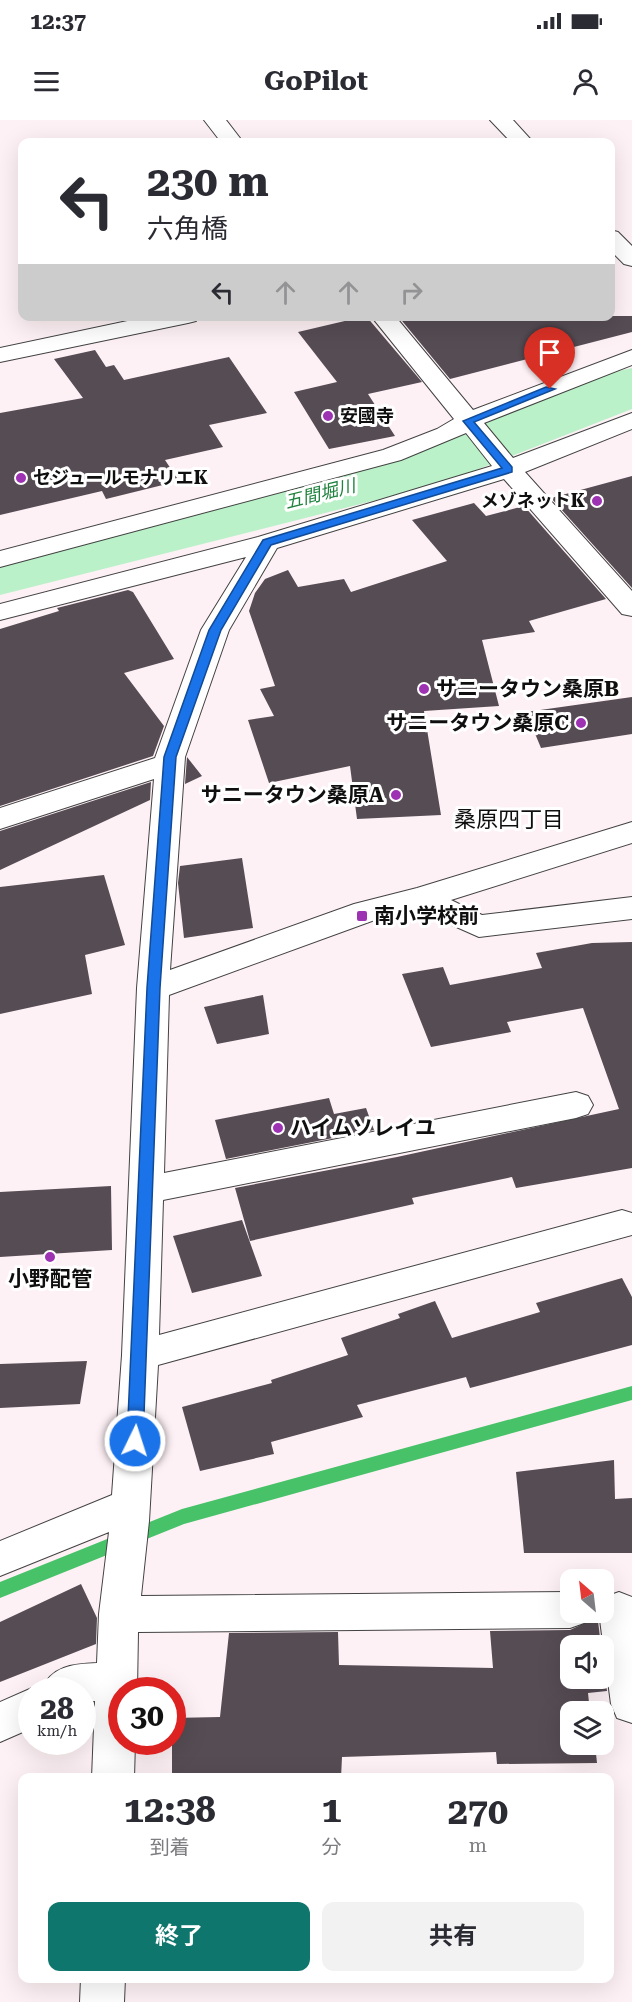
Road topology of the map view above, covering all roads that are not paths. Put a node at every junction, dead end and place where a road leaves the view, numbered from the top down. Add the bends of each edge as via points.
1 (215, 120) edge
2 (501, 120) edge
3 (229, 138) edge
4 (518, 138) edge
5 (615, 242) edge
6 (632, 259) edge
7 (164, 321) edge
8 (386, 321) edge
9 (0, 355) edge
10 (632, 357) edge
11 (632, 420) edge
12 (470, 423) junction
13 (507, 468) junction
14 (267, 543) junction
15 (0, 559) edge
16 (632, 608) edge
17 (0, 612) edge
18 (170, 763) junction
19 (0, 819) edge
20 (632, 832) edge
21 (421, 898) junction
22 (632, 908) edge
23 (153, 988) junction
24 (576, 1105) dead end
25 (146, 1190) junction
26 (622, 1224) dead end
27 (140, 1355) junction
28 (129, 1525) junction
29 (0, 1559) edge
30 (560, 1610) edge
31 (618, 1610) edge
32 (119, 1614) junction
33 (118, 1677) edge
34 (632, 1704) edge
35 (18, 1714) edge
36 (0, 1723) edge
37 (114, 1755) edge
38 (113, 1773) edge
39 (103, 1983) edge
40 (102, 2002) edge

1 - 3 street
2 - 4 street
5 - 6 street
7 - 9 street
8 - 12 street
10 - 12 street
11 - 13 street
12 - 13 street
12 - 15 street via 392,455
13 - 14 street
13 - 16 street
14 - 17 street
14 - 18 street via 215,630
18 - 19 street
18 - 23 street
20 - 21 street
21 - 22 street via 479,926
21 - 23 street via 365,912
23 - 25 street
24 - 25 street
25 - 27 street
26 - 27 street
27 - 28 street
28 - 29 street
28 - 32 street
30 - 32 street
31 - 34 street
32 - 33 street
35 - 36 street
37 - 38 street
39 - 40 street

